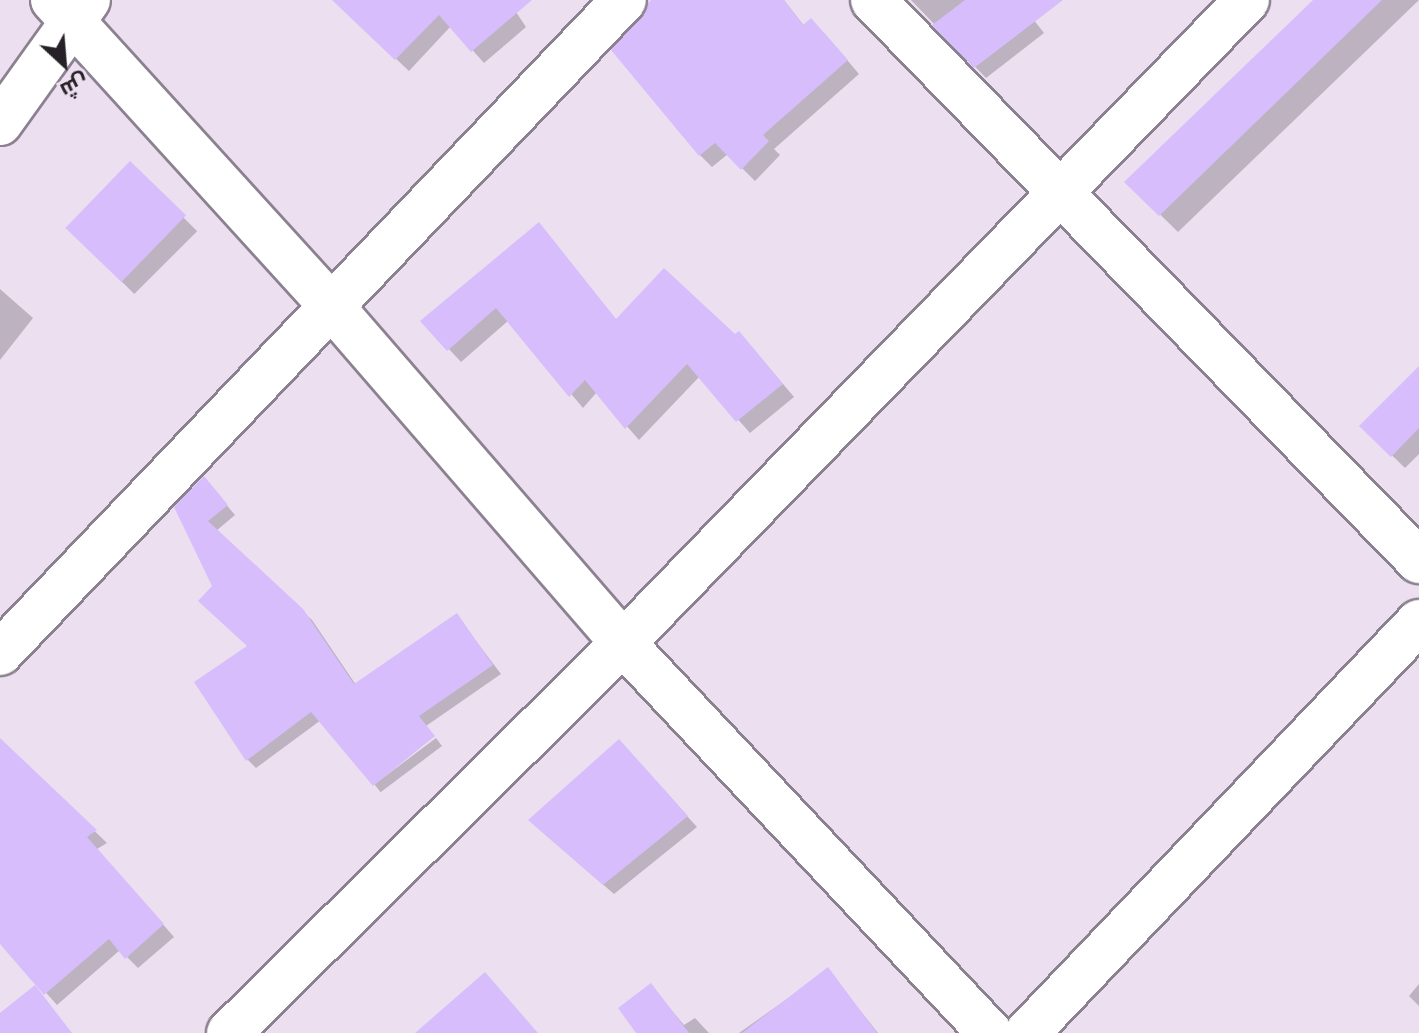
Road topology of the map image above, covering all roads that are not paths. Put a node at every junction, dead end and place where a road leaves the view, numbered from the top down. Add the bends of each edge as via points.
1 (624, 0) edge
2 (873, 0) edge
3 (1247, 0) edge
4 (71, 7) edge
5 (0, 123) edge
6 (1057, 192) junction
7 (332, 307) junction
8 (1419, 561) edge
9 (1419, 622) edge
10 (623, 643) junction
11 (0, 653) edge
12 (229, 1033) edge
13 (990, 1033) edge
14 (1027, 1033) edge

1 - 7 street
2 - 6 street
3 - 6 street
4 - 5 street
4 - 7 street
6 - 8 street
6 - 10 street
7 - 10 street
7 - 11 street
9 - 14 street
10 - 12 street
10 - 13 street

